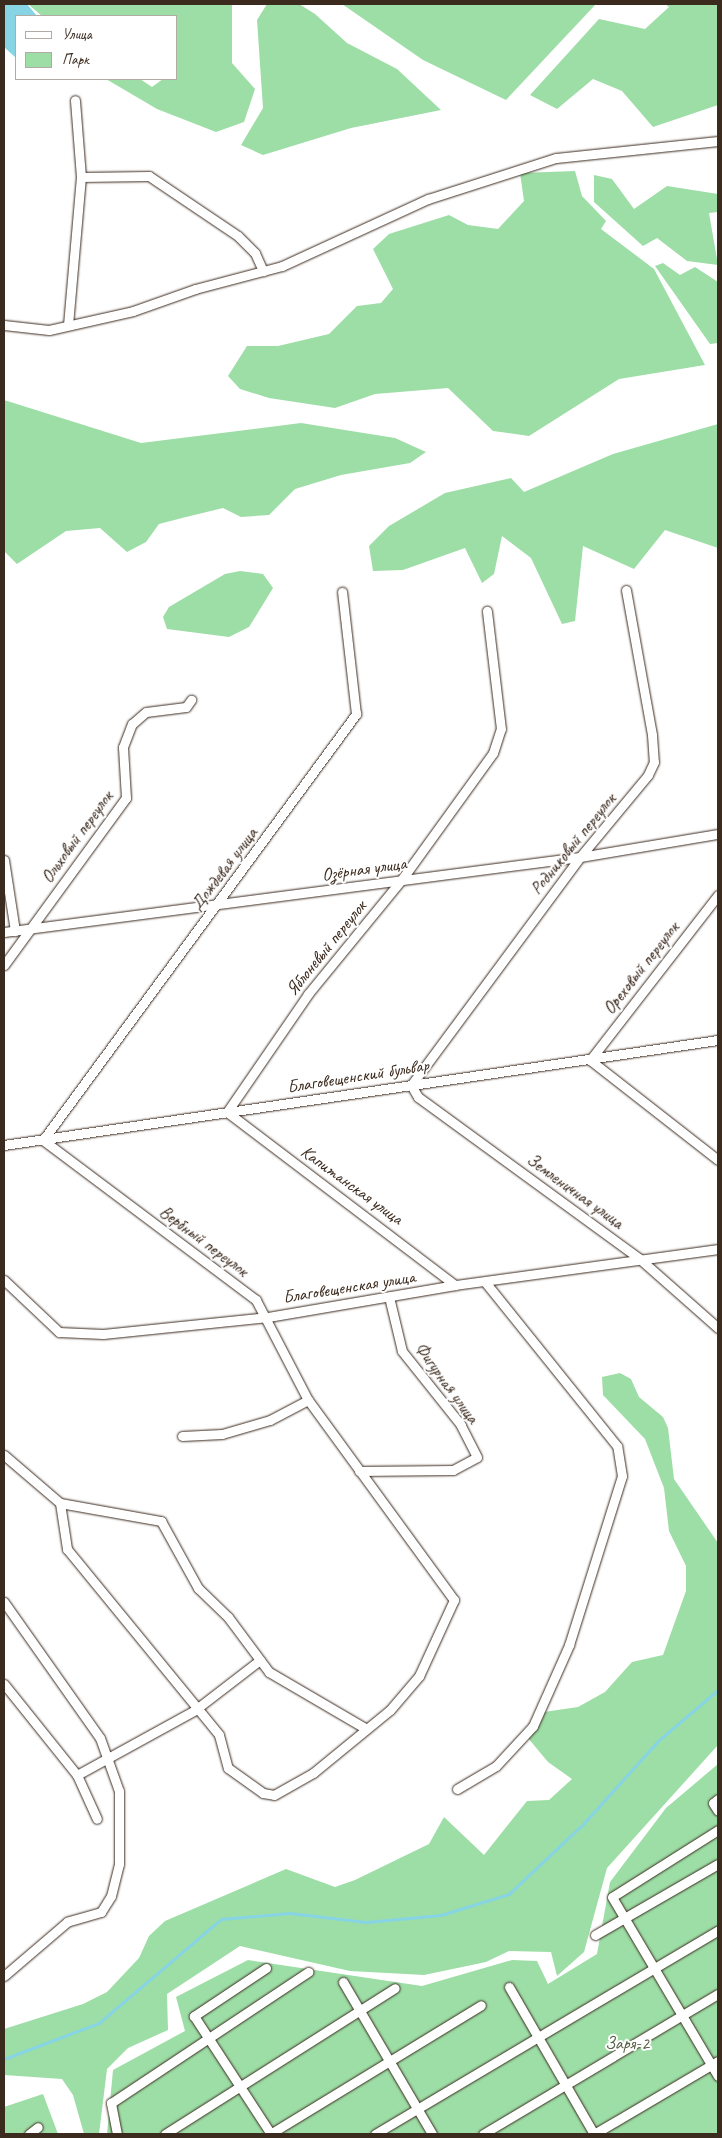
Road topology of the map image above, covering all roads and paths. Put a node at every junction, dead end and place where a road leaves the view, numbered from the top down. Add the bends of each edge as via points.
1 (75, 100) dead end
2 (718, 141) edge
3 (81, 177) junction
4 (263, 271) junction
5 (4, 325) edge
6 (68, 326) junction
7 (626, 590) dead end
8 (342, 592) dead end
9 (487, 611) dead end
10 (192, 700) dead end
11 (718, 834) edge
12 (580, 857) junction
13 (4, 860) edge
14 (402, 880) junction
15 (718, 895) edge
16 (216, 907) junction
17 (15, 930) junction
18 (30, 930) junction
19 (4, 932) edge
20 (4, 965) edge
21 (718, 1040) edge
22 (590, 1060) junction
23 (411, 1085) junction
24 (228, 1112) junction
25 (43, 1140) junction
26 (4, 1145) edge
27 (718, 1160) edge
28 (718, 1249) edge
29 (640, 1259) junction
30 (4, 1280) edge
31 (486, 1282) junction
32 (455, 1285) junction
33 (389, 1297) junction
34 (268, 1317) junction
35 (718, 1328) edge
36 (308, 1400) junction
37 (182, 1436) dead end
38 (4, 1456) edge
39 (359, 1471) junction
40 (60, 1504) junction
41 (4, 1602) edge
42 (260, 1660) junction
43 (4, 1684) edge
44 (195, 1710) junction
45 (365, 1728) junction
46 (107, 1758) junction
47 (77, 1775) junction
48 (457, 1789) dead end
49 (718, 1799) edge
50 (718, 1811) edge
51 (97, 1819) dead end
52 (718, 1830) edge
53 (718, 1864) edge
54 (626, 1920) junction
55 (718, 1930) edge
56 (595, 1936) dead end
57 (266, 1968) dead end
58 (654, 1968) junction
59 (308, 1972) dead end
60 (4, 1976) edge
61 (343, 1982) dead end
62 (509, 1987) dead end
63 (394, 1988) dead end
64 (718, 1994) edge
65 (480, 2005) dead end
66 (358, 2012) junction
67 (682, 2015) junction
68 (538, 2037) junction
69 (210, 2039) junction
70 (386, 2059) junction
71 (715, 2063) edge
72 (718, 2076) edge
73 (564, 2086) junction
74 (241, 2087) junction
75 (416, 2109) junction
76 (38, 2128) dead end
77 (29, 2134) edge
78 (117, 2134) edge
79 (164, 2134) edge
80 (270, 2134) edge
81 (375, 2134) edge
82 (432, 2134) edge
83 (483, 2134) edge
84 (594, 2134) edge

1 - 3 street
2 - 4 street via 556,158 428,199 360,233
3 - 4 street via 149,176 238,236 255,253
3 - 6 street
4 - 6 street via 133,311
5 - 6 street via 32,330
7 - 12 street, Родниковый переулок via 654,762 639,788
8 - 16 street, Дождевая улица via 356,714
9 - 14 street, Яблоневый переулок via 501,729 498,742
10 - 18 street, Ольховый переулок via 186,707 146,712 132,724 123,746 126,798
11 - 12 street, Озёрная улица
12 - 14 street, Озёрная улица
12 - 23 street, Родниковый переулок
13 - 17 street
14 - 16 street, Озёрная улица
14 - 24 street, Яблоневый переулок via 308,994
15 - 22 street, Ореховый переулок
16 - 18 street, Озёрная улица
16 - 25 street, Дождевая улица
17 - 18 street, Озёрная улица
17 - 19 street, Озёрная улица
18 - 20 street, Ольховый переулок
21 - 22 street, Благовещенский бульвар
22 - 23 street, Благовещенский бульвар
22 - 27 street
23 - 24 street, Благовещенский бульвар
23 - 29 street, Земленичная улица via 418,1097
24 - 25 street, Благовещенский бульвар
24 - 32 street, Капитанская улица
25 - 26 street, Благовещенский бульвар
25 - 34 street, Вербный переулок via 256,1300
28 - 29 street, Благовещенская улица
29 - 31 street, Благовещенская улица
29 - 35 street, Земленичная улица
30 - 34 street, Благовещенская улица via 59,1332 103,1334
31 - 32 street, Благовещенская улица
31 - 48 street via 617,1446 622,1476 569,1645 534,1726 496,1766
32 - 33 street, Благовещенская улица
33 - 34 street, Благовещенская улица
33 - 39 street, Фигурная улица via 402,1351 461,1425 477,1457 453,1470
34 - 36 street, Вербный переулок via 290,1373
36 - 37 street via 270,1420 222,1434
36 - 39 street, Вербный переулок
38 - 40 street
39 - 45 street, Вербный переулок via 454,1600 418,1676 390,1710
40 - 42 street via 161,1522 198,1588 228,1617
40 - 44 street via 67,1549
41 - 46 street via 100,1738
42 - 44 street
42 - 45 street via 285,1682
43 - 47 street via 68,1768
44 - 45 street via 219,1735 228,1768 263,1794 274,1795 313,1773
44 - 46 street
46 - 47 street
46 - 60 street via 118,1791 119,1864 111,1896 101,1912 67,1922
47 - 51 street
49 - 50 street via 713,1803
52 - 54 street via 612,1897
53 - 54 street
54 - 56 street
54 - 58 street
55 - 58 street
57 - 69 street via 194,2016
58 - 67 street
58 - 68 street
59 - 69 street
61 - 66 street
62 - 68 street
63 - 66 street
64 - 67 street
65 - 70 street
66 - 70 street
66 - 74 street
67 - 71 street
67 - 73 street
68 - 73 street
68 - 75 street
69 - 74 street
69 - 78 street via 111,2103
70 - 75 street
70 - 80 street
71 - 72 street
71 - 84 street
73 - 83 street
73 - 84 street
74 - 79 street
74 - 80 street
75 - 81 street
75 - 82 street
76 - 77 street

